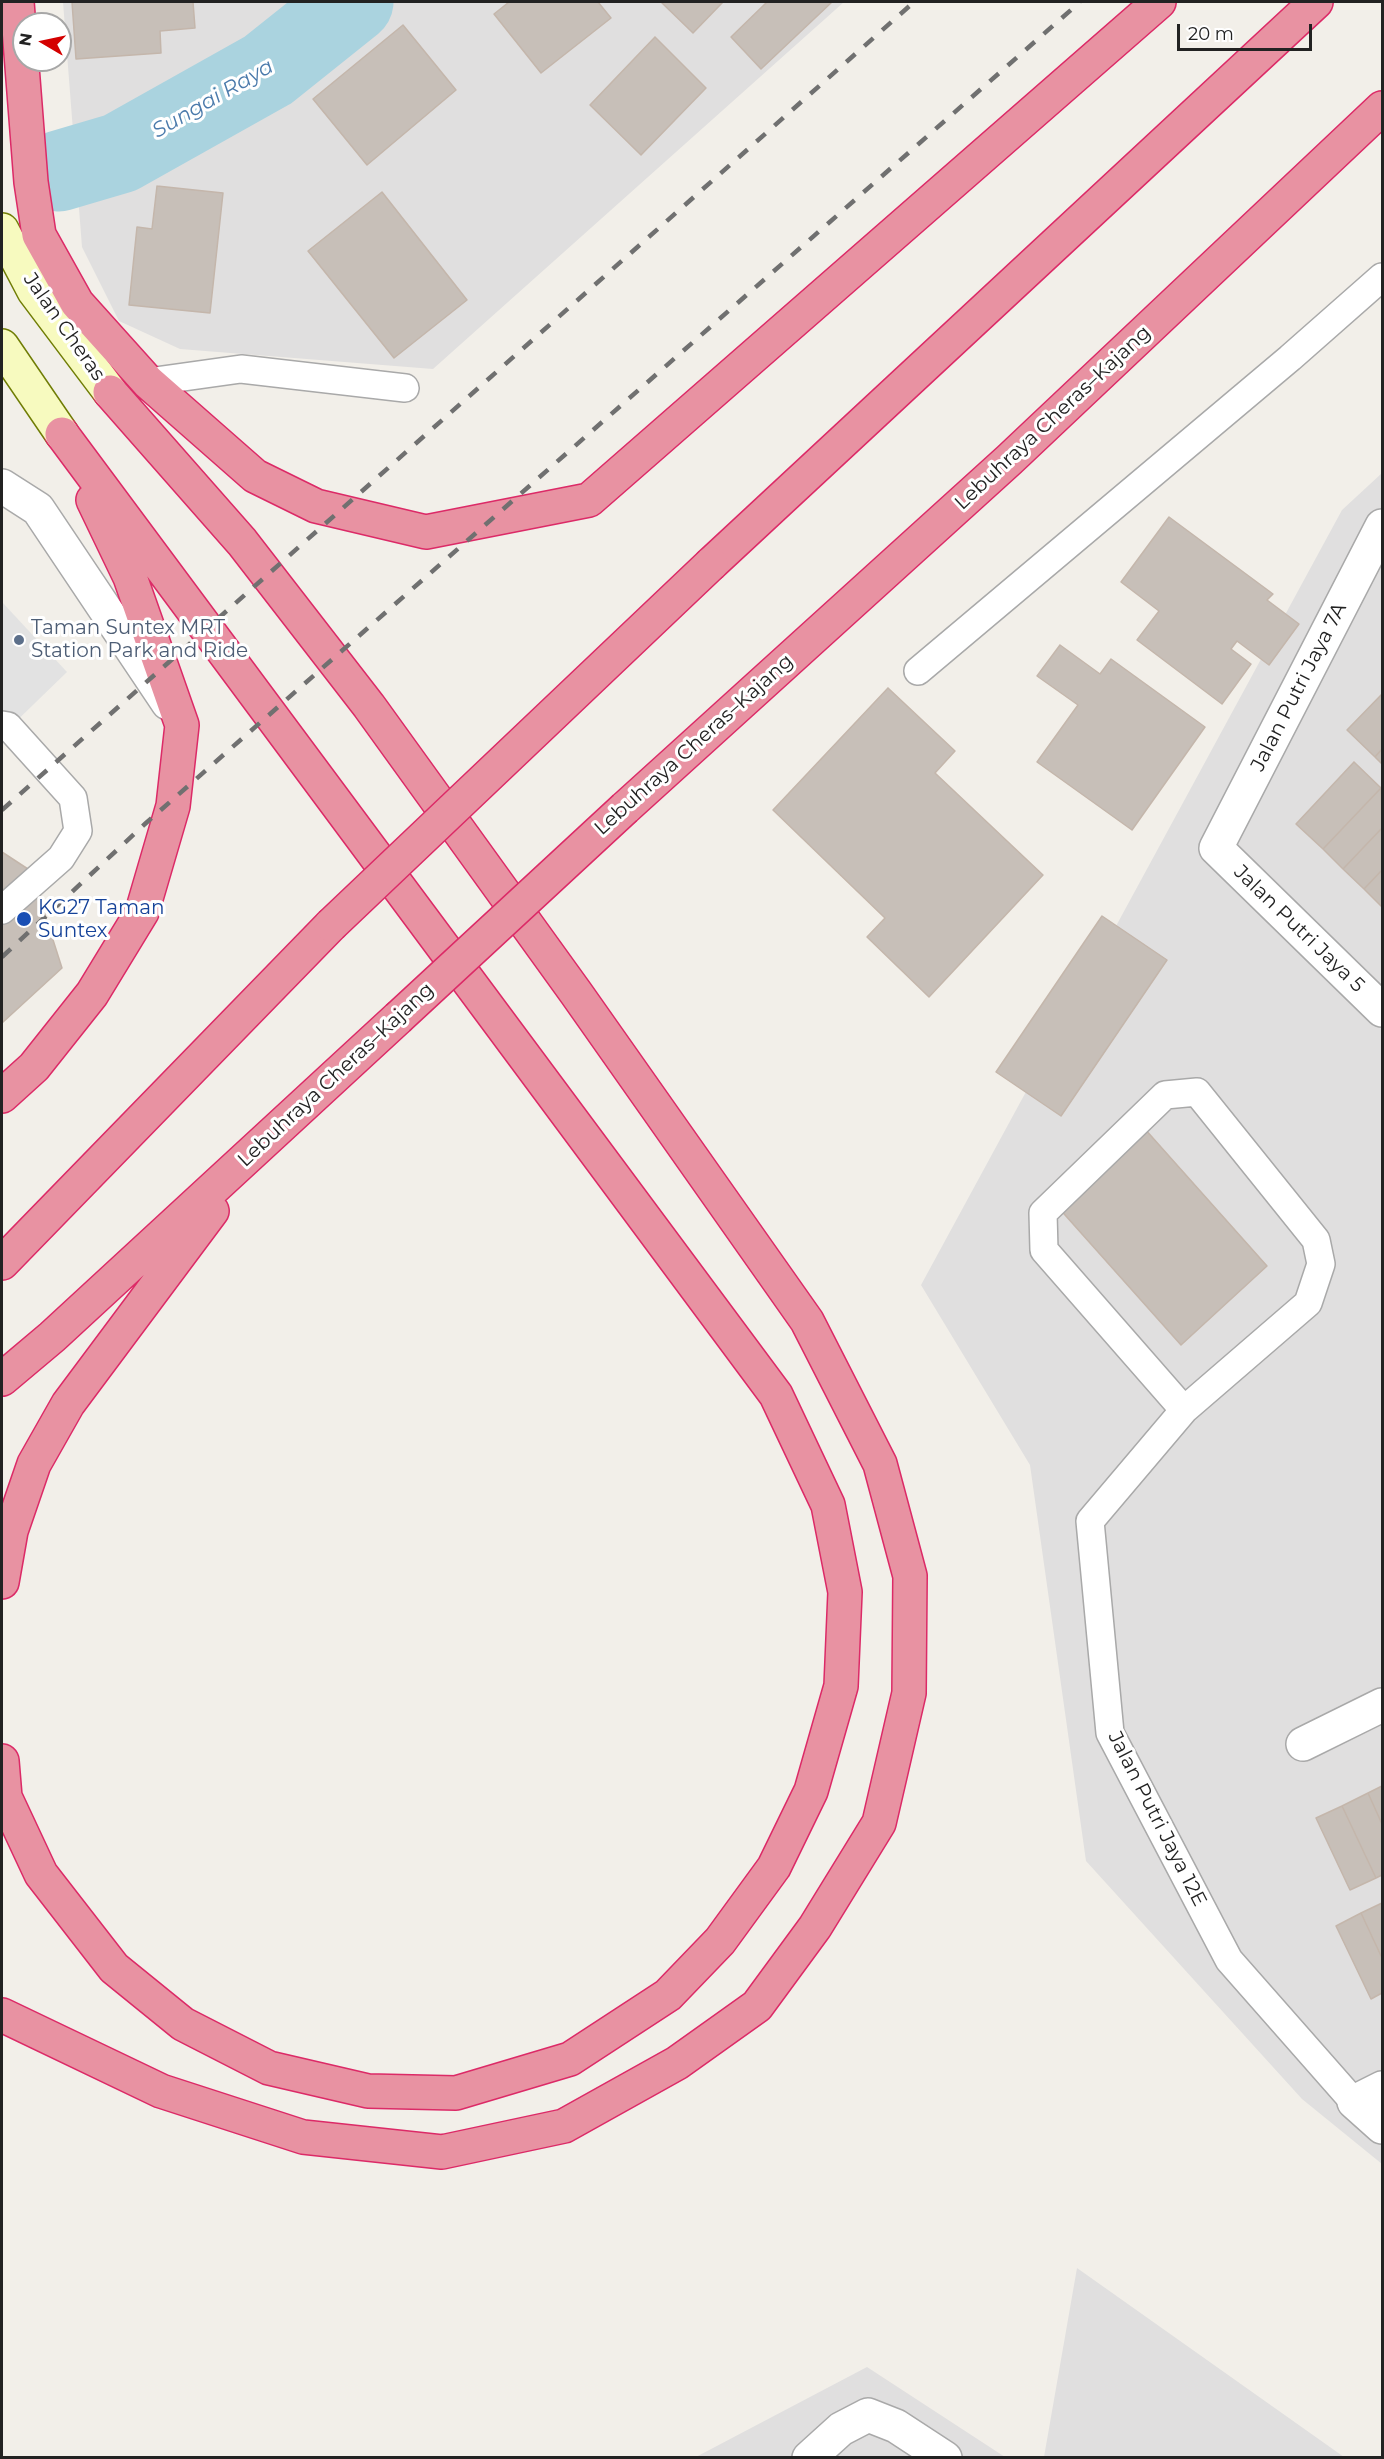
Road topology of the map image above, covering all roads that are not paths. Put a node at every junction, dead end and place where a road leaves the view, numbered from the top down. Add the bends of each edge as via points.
1 (17, 2) edge
2 (1159, 2) edge
3 (1316, 2) edge
4 (1383, 108) edge
5 (2, 230) edge
6 (1383, 277) edge
7 (2, 346) edge
8 (148, 382) junction
9 (405, 388) dead end
10 (110, 392) joint
11 (62, 434) junction
12 (2, 486) edge
13 (1381, 530) edge
14 (918, 671) dead end
15 (182, 724) junction
16 (2, 725) edge
17 (1216, 848) joint
18 (2, 910) edge
19 (1383, 1010) edge
20 (2, 1096) edge
21 (262, 1145) junction
22 (2, 1263) edge
23 (2, 1379) edge
24 (1184, 1410) junction
25 (2, 1582) edge
26 (1383, 1705) edge
27 (1304, 1744) dead end
28 (2, 1761) edge
29 (2, 2015) edge
30 (1383, 2088) edge
31 (1354, 2102) junction
32 (1383, 2127) edge
33 (809, 2457) edge
34 (945, 2457) edge

1 - 8 highway via 31,182 39,234 77,303
2 - 8 highway via 589,500 426,532 316,506 255,476
3 - 22 highway, bridge via 711,564 331,925
4 - 21 highway, Lebuhraya Cheras–Kajang, bridge via 1009,460 625,807
5 - 10 main road, Jalan Cheras via 34,291
6 - 14 lane
7 - 11 main road
8 - 9 lane via 241,369
10 - 29 highway via 242,542 369,706 807,1321 880,1464 910,1576 909,1693 879,1822 815,1927 757,2006 678,2062 564,2126 442,2152 303,2137 161,2091
11 - 15 highway via 130,577
11 - 28 highway via 776,1395 828,1505 845,1592 841,1686 811,1791 774,1867 720,1941 668,1995 570,2059 456,2093 368,2091 269,2068 183,2024 114,1968 41,1874 5,1797
12 - 15 street via 38,509
13 - 17 street, Jalan Putri Jaya 7A
15 - 20 highway via 173,806 142,912 92,993 34,1067
16 - 18 lane via 8,726 73,798 78,831 61,858
17 - 19 street, Jalan Putri Jaya 5
21 - 23 highway, Lebuhraya Cheras–Kajang
21 - 25 highway via 68,1404 34,1464 11,1531
24 - 24 lane, Jalan Putri Jaya 12E via 1044,1250 1043,1213 1165,1095 1197,1092 1316,1240 1321,1264 1308,1304
24 - 31 lane, Jalan Putri Jaya 12E via 1090,1521 1110,1733 1229,1960
26 - 27 street
30 - 31 street
31 - 32 street
33 - 34 street via 841,2429 868,2415 896,2426

